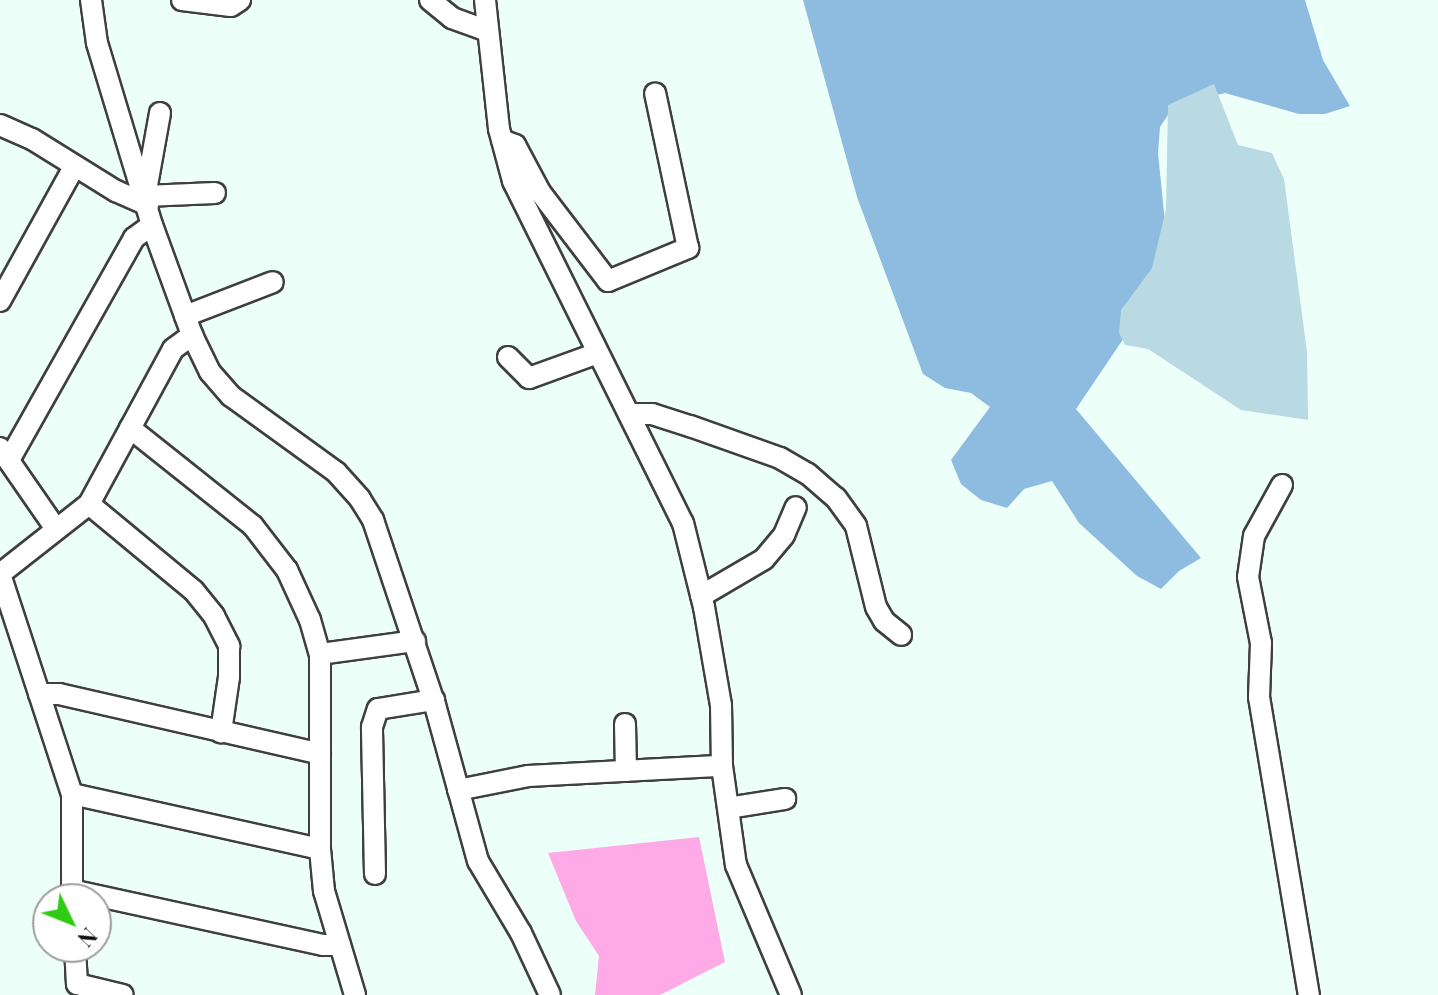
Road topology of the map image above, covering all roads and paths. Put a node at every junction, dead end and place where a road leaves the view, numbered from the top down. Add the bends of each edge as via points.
1 (91, 0) edge
2 (182, 0) edge
3 (240, 0) edge
4 (430, 0) edge
5 (485, 0) edge
6 (494, 0) edge
7 (487, 31) junction
8 (655, 93) dead end
9 (160, 113) dead end
10 (0, 125) edge
11 (502, 140) junction
12 (74, 167) junction
13 (215, 193) dead end
14 (148, 209) junction
15 (273, 282) dead end
16 (0, 301) edge
17 (189, 325) junction
18 (598, 353) junction
19 (508, 357) dead end
20 (629, 414) junction
21 (130, 428) junction
22 (5, 454) edge
23 (1282, 485) dead end
24 (89, 504) junction
25 (796, 507) dead end
26 (56, 529) junction
27 (0, 574) edge
28 (701, 596) junction
29 (901, 635) dead end
30 (415, 641) junction
31 (320, 654) junction
32 (39, 694) junction
33 (434, 700) junction
34 (625, 724) dead end
35 (221, 732) junction
36 (320, 754) junction
37 (722, 766) junction
38 (626, 771) junction
39 (458, 790) junction
40 (72, 794) junction
41 (785, 799) dead end
42 (728, 808) junction
43 (320, 849) junction
44 (375, 874) dead end
45 (72, 883) edge
46 (112, 903) edge
47 (340, 945) junction
48 (76, 963) edge
49 (123, 995) edge
50 (355, 995) edge
51 (550, 995) edge
52 (791, 995) edge
53 (1309, 995) edge

1 - 14 street via 97,43
2 - 3 street via 231,6
4 - 7 street via 452,18
5 - 7 street
6 - 7 street
7 - 11 street
8 - 11 street via 688,248 608,281 540,192 515,145
9 - 14 street
10 - 12 street
11 - 18 street via 513,181
12 - 14 street
12 - 16 street
13 - 14 street
14 - 17 street
14 - 22 street
15 - 17 street
17 - 21 street
17 - 30 street via 210,372 231,396 336,472 360,499 385,547
18 - 19 street via 529,378
18 - 20 street
20 - 28 street via 683,523
20 - 29 street via 652,414 690,426 780,458 808,474 836,498 856,526 876,607
21 - 24 street
21 - 31 street via 273,548 310,620
22 - 26 street
23 - 53 street via 1254,536 1248,577 1261,643 1259,697
24 - 26 street
24 - 35 street via 194,591 214,616 229,646
25 - 28 street via 784,535 764,559
26 - 27 street
27 - 32 street
28 - 37 street via 721,705
30 - 31 street
30 - 33 street
31 - 36 street
32 - 35 street via 59,694
32 - 40 street
33 - 39 street
33 - 44 street via 378,709 372,727
34 - 38 street
35 - 36 street
36 - 43 street
37 - 38 street
37 - 42 street
38 - 39 street via 528,776
39 - 51 street via 478,861
40 - 43 street
40 - 45 street
41 - 42 street
42 - 52 street via 736,865
43 - 47 street via 324,891
46 - 47 street
47 - 50 street
48 - 49 street via 77,984

